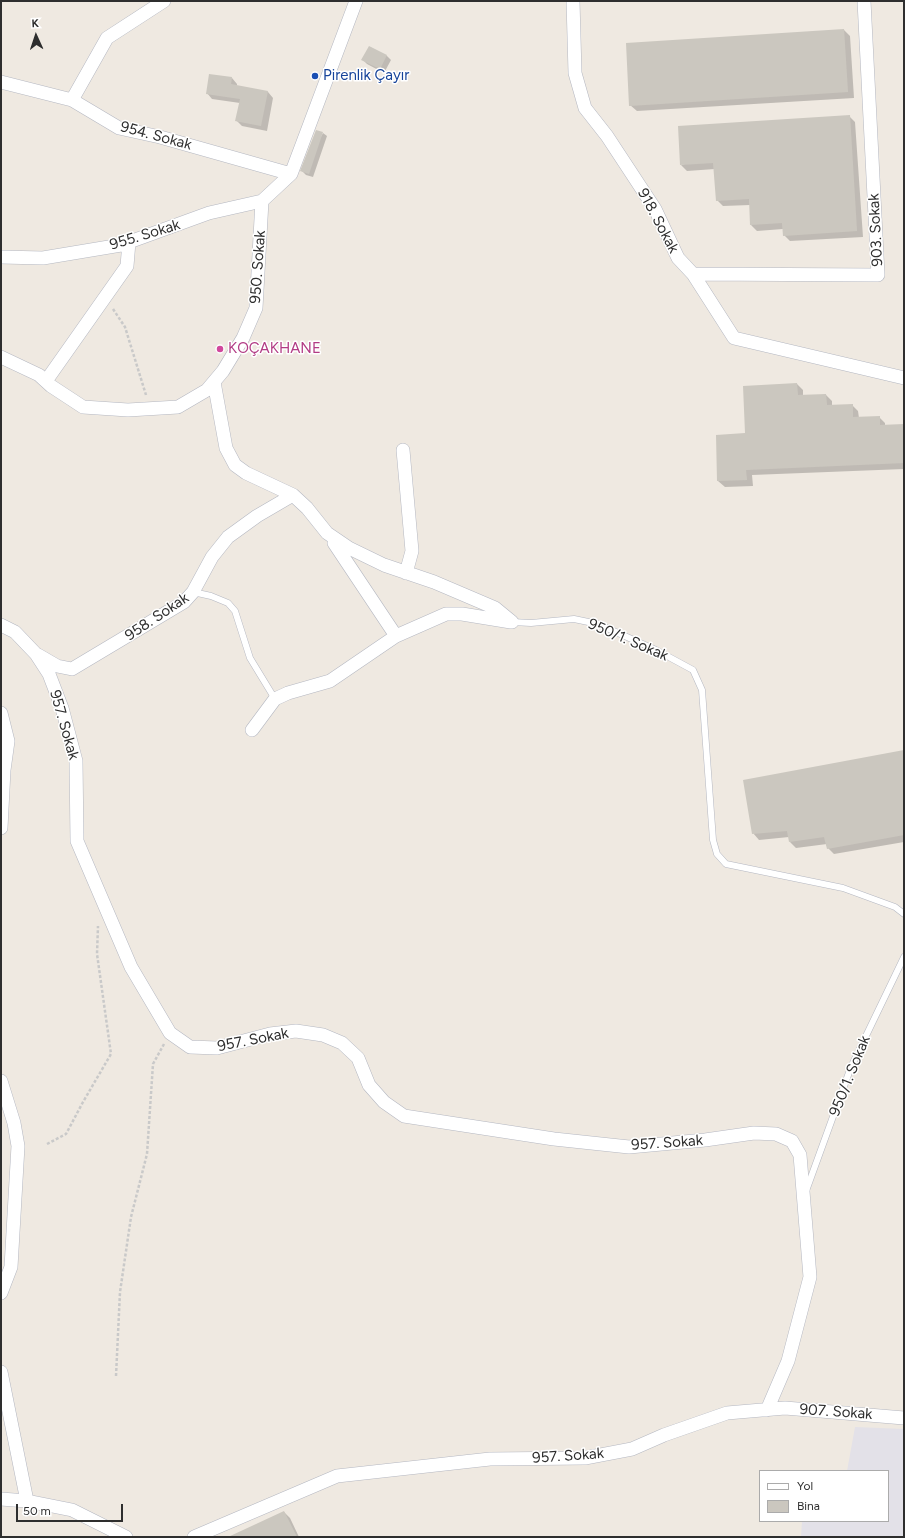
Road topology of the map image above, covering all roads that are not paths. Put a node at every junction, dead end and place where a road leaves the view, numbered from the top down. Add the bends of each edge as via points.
1 (164, 1) edge
2 (356, 1) edge
3 (573, 1) edge
4 (864, 1) edge
5 (1, 82) edge
6 (72, 100) junction
7 (291, 174) junction
8 (262, 201) junction
9 (129, 242) junction
10 (1, 257) edge
11 (693, 274) junction
12 (1, 357) edge
13 (904, 378) edge
14 (46, 381) junction
15 (214, 382) junction
16 (403, 450) dead end
17 (293, 495) junction
18 (327, 533) junction
19 (406, 573) junction
20 (193, 592) junction
21 (512, 622) junction
22 (1, 625) edge
23 (396, 636) junction
24 (36, 654) junction
25 (275, 699) junction
26 (1, 713) edge
27 (252, 730) dead end
28 (1, 828) edge
29 (904, 914) edge
30 (904, 957) edge
31 (1, 1081) edge
32 (804, 1198) junction
33 (1, 1293) edge
34 (1, 1372) edge
35 (767, 1410) junction
36 (904, 1418) edge
37 (1, 1499) edge
38 (27, 1501) junction
39 (126, 1537) edge
40 (194, 1537) edge

1 - 6 street via 106,38
2 - 7 street
3 - 11 street, 918. Sokak via 575,73 585,108 656,209 678,258
4 - 11 street, 903. Sokak via 878,275
5 - 6 street, 954. Sokak
6 - 7 street, 954. Sokak via 119,128
7 - 8 street
8 - 9 street, 955. Sokak via 209,213
8 - 15 street, 950. Sokak via 256,308 243,338
9 - 10 street, 955. Sokak via 43,258
9 - 14 street via 127,266
11 - 13 street, 918. Sokak via 734,338
12 - 14 street, 950. Sokak
14 - 15 street, 950. Sokak via 83,407 128,410 178,407 207,390
15 - 17 street via 226,448 235,466
16 - 19 street via 412,551
17 - 18 street
17 - 20 street, 958. Sokak via 228,536 212,557
18 - 19 street via 349,548
18 - 23 street
19 - 21 street via 495,608
20 - 24 street, 958. Sokak via 184,602 72,669 57,666
20 - 25 lane via 228,603 235,611 250,658
21 - 23 street via 446,614
21 - 29 lane, 950/1. Sokak via 574,619 598,624 693,670 702,690 717,854 726,864 843,888 895,907
22 - 24 street, 957. Sokak via 15,632
23 - 25 street via 330,681
24 - 32 street, 957. Sokak via 48,674 62,708 76,761 77,841 131,967 170,1033 190,1047 217,1048 270,1034 296,1031 323,1035 342,1043 358,1058 369,1085 384,1102 404,1116 554,1139 629,1146 754,1133 776,1134 792,1141 800,1155
25 - 27 street
26 - 28 street via 8,741
30 - 32 lane, 950/1. Sokak via 851,1067
31 - 33 street via 18,1146 11,1267
32 - 35 street, 957. Sokak via 810,1278 788,1360
34 - 38 street
35 - 36 street, 907. Sokak via 785,1408
35 - 40 street, 957. Sokak via 727,1413 632,1449 585,1458 490,1459 337,1476
37 - 38 street
38 - 39 street via 72,1510

